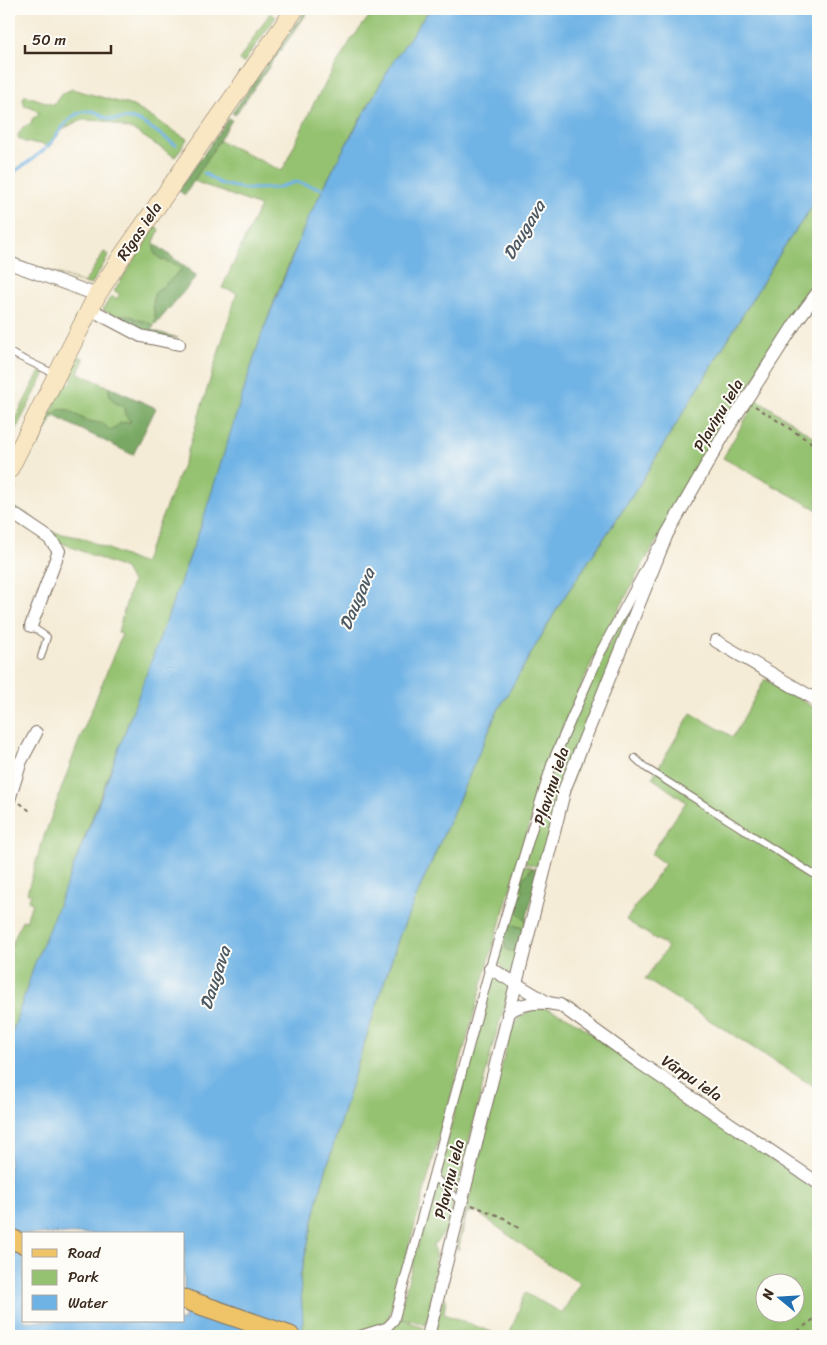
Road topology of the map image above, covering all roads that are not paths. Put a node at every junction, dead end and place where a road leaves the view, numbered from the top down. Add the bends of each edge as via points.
1 (295, 9) edge
2 (9, 263) edge
3 (818, 292) edge
4 (94, 302) junction
5 (179, 344) dead end
6 (9, 352) edge
7 (57, 375) junction
8 (9, 470) edge
9 (9, 511) edge
10 (667, 534) junction
11 (31, 626) joint
12 (716, 641) dead end
13 (41, 657) dead end
14 (818, 702) edge
15 (36, 733) dead end
16 (634, 758) dead end
17 (9, 800) edge
18 (818, 877) edge
19 (490, 968) junction
20 (516, 982) junction
21 (548, 1003) junction
22 (508, 1013) junction
23 (434, 1176) junction
24 (818, 1183) edge
25 (460, 1202) junction
26 (9, 1238) edge
27 (22, 1243) edge
28 (185, 1299) edge
29 (290, 1336) edge
30 (358, 1336) edge
31 (428, 1336) edge

1 - 4 main road, Rīgas iela via 148,216
2 - 4 street
3 - 10 street, Pļaviņu iela via 746,399
4 - 5 street via 141,336
4 - 7 main road, Rīgas iela
6 - 7 lane
7 - 8 main road, Rīgas iela
9 - 11 street via 49,538 59,551
10 - 19 street via 640,576 559,742
10 - 20 street, Pļaviņu iela via 565,788
11 - 13 lane via 46,637
12 - 14 street
15 - 17 street via 21,761
16 - 18 lane
19 - 20 street, Vārpu iela
19 - 23 street
20 - 21 street, Vārpu iela
20 - 22 street, Pļaviņu iela
21 - 22 street, Vārpu iela via 532,1002
21 - 24 street, Vārpu iela via 560,1005
22 - 25 street, Pļaviņu iela
23 - 25 lane
23 - 30 street via 394,1320 387,1327
25 - 31 street, Pļaviņu iela
26 - 27 main road
28 - 29 main road

